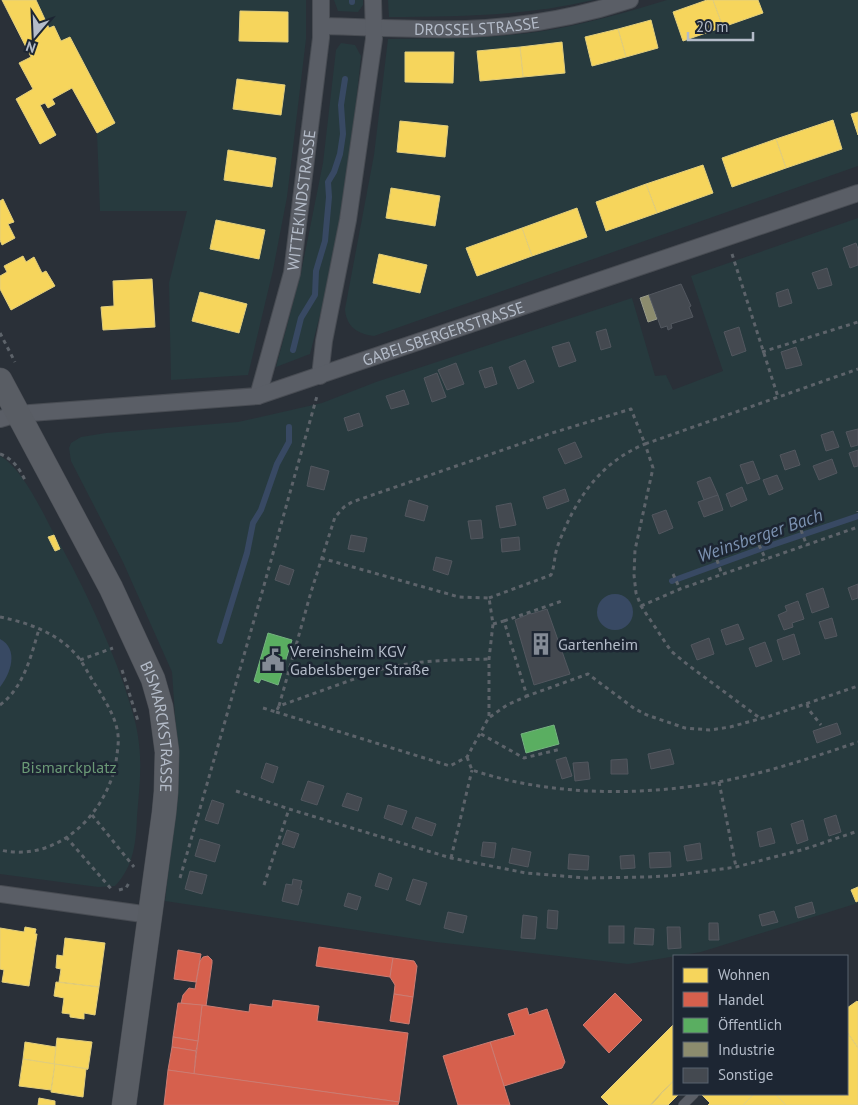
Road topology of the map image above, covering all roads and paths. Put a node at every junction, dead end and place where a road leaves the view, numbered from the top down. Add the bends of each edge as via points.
1 (321, 0) edge
2 (373, 0) edge
3 (630, 0) edge
4 (322, 26) junction
5 (374, 27) junction
6 (858, 192) edge
7 (727, 237) junction
8 (858, 322) edge
9 (0, 333) edge
10 (762, 352) junction
11 (858, 369) edge
12 (8, 372) edge
13 (320, 376) junction
14 (258, 396) junction
15 (778, 397) junction
16 (9, 416) edge
17 (646, 444) junction
18 (0, 454) edge
19 (28, 484) dead end
20 (858, 527) edge
21 (801, 530) dead end
22 (760, 545) dead end
23 (807, 546) junction
24 (321, 558) junction
25 (717, 560) dead end
26 (766, 560) junction
27 (721, 573) junction
28 (673, 574) dead end
29 (680, 589) junction
30 (489, 598) junction
31 (562, 601) dead end
32 (641, 606) junction
33 (0, 617) edge
34 (504, 620) junction
35 (493, 624) junction
36 (39, 629) junction
37 (110, 639) dead end
38 (114, 648) junction
39 (117, 657) dead end
40 (488, 659) junction
41 (80, 660) junction
42 (120, 666) dead end
43 (858, 686) edge
44 (527, 696) junction
45 (806, 704) junction
46 (0, 705) edge
47 (278, 706) junction
48 (263, 708) dead end
49 (276, 712) junction
50 (489, 717) junction
51 (761, 719) junction
52 (821, 725) dead end
53 (139, 727) dead end
54 (481, 734) junction
55 (858, 742) edge
56 (561, 749) dead end
57 (467, 757) junction
58 (472, 770) junction
59 (719, 782) junction
60 (236, 790) dead end
61 (289, 809) junction
62 (92, 815) junction
63 (858, 831) edge
64 (66, 837) junction
65 (0, 850) edge
66 (451, 858) junction
67 (136, 861) dead end
68 (736, 866) junction
69 (135, 868) junction
70 (264, 885) dead end
71 (177, 887) dead end
72 (0, 894) edge
73 (150, 915) junction
74 (693, 1095) edge
75 (124, 1105) edge
76 (684, 1105) edge

1 - 4 street, WITTEKINDSTRASSE
2 - 5 street
3 - 5 street, DROSSELSTRASSE via 570,16 510,25 466,29
4 - 5 street, DROSSELSTRASSE
4 - 14 street, WITTEKINDSTRASSE via 292,273
5 - 13 street via 348,220
6 - 7 street, GABELSBERGERSTRASSE
7 - 10 path
7 - 13 street, GABELSBERGERSTRASSE
8 - 10 path
9 - 12 path
10 - 15 path
11 - 15 path
12 - 16 main road, BISMARCKSTRASSE
13 - 14 street, GABELSBERGERSTRASSE
13 - 71 path via 314,411
14 - 16 street, GABELSBERGERSTRASSE
15 - 17 path
16 - 73 main road, BISMARCKSTRASSE via 111,588 153,679 165,731 167,772
17 - 24 path via 630,409 552,432 370,495 344,507 335,517
17 - 30 path via 611,464 588,486 557,547 551,575
17 - 32 path via 653,468 635,550 634,575
18 - 19 path via 17,466
20 - 23 path
21 - 23 path
22 - 26 path
23 - 26 path
24 - 30 path via 459,597
24 - 47 path
25 - 27 path
26 - 27 path
27 - 29 path
28 - 29 path
29 - 32 path
30 - 35 path
31 - 34 path
32 - 51 path via 671,651
33 - 36 path via 22,621
34 - 35 path
34 - 44 path
35 - 40 path
36 - 41 path via 54,636
36 - 46 path via 21,681
37 - 38 path
38 - 39 path
38 - 41 path
40 - 47 path via 430,660 398,665
40 - 50 path
41 - 62 path via 111,710 119,737 111,781
42 - 53 path
43 - 45 path
44 - 50 path
44 - 51 path via 588,674 635,710 686,728 710,730
45 - 51 path
45 - 52 path
47 - 49 path
48 - 49 path
49 - 57 path via 450,766
50 - 54 path
54 - 56 path via 524,758
54 - 57 path
55 - 59 path
57 - 58 path
58 - 59 path via 522,783 574,790 617,792
58 - 66 path
59 - 68 path
60 - 61 path
61 - 66 path
61 - 70 path
62 - 64 path
62 - 69 path
63 - 68 path via 805,849
64 - 65 path via 44,849 26,853
64 - 69 path via 113,890 126,888
66 - 68 path via 526,873 586,878 647,878
67 - 69 path
72 - 73 street
73 - 75 main road, BISMARCKSTRASSE
74 - 76 lane

